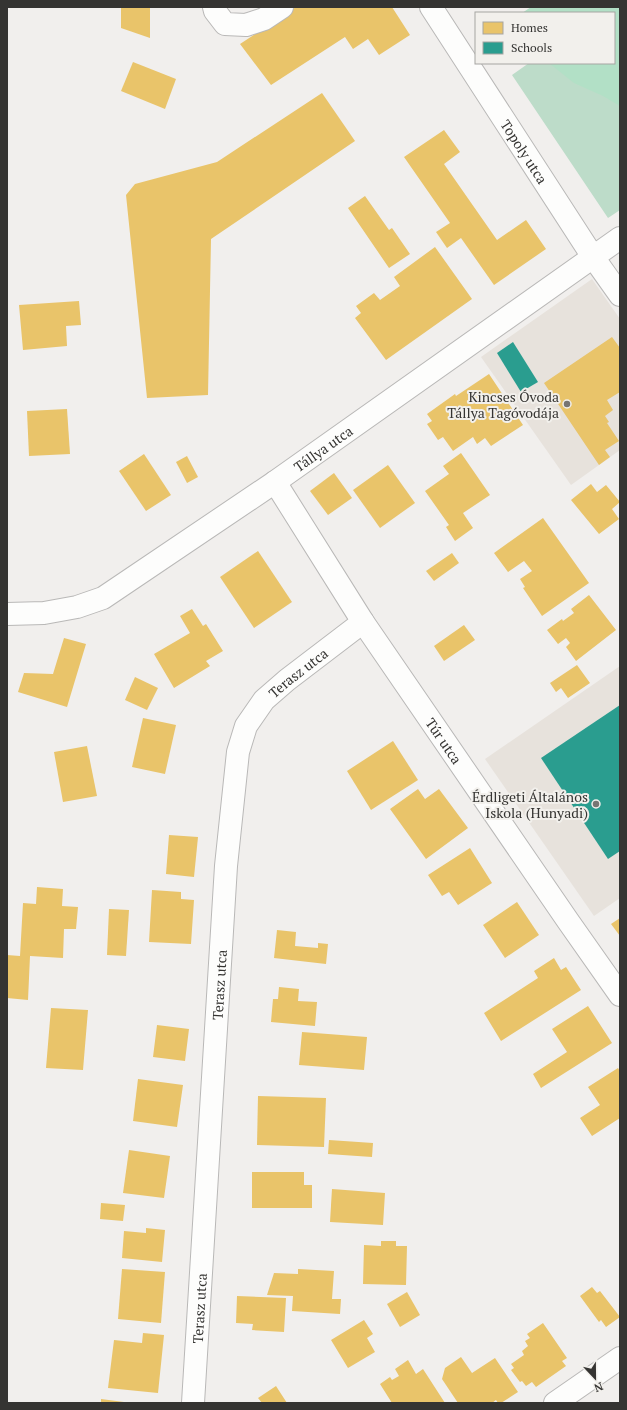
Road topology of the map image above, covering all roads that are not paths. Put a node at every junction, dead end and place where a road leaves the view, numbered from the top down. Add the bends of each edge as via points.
1 (282, 7) edge
2 (431, 7) edge
3 (220, 16) edge
4 (620, 238) edge
5 (593, 257) junction
6 (620, 295) edge
7 (275, 482) junction
8 (7, 614) edge
9 (363, 622) junction
10 (620, 995) edge
11 (620, 1358) edge
12 (193, 1403) edge
13 (555, 1403) edge

1 - 3 street via 264,19 246,26
2 - 5 street, Topoly utca
4 - 5 street, Tállya utca
5 - 6 street, Topoly utca
5 - 7 street, Tállya utca
7 - 8 street, Tállya utca via 103,598 77,607 44,613
7 - 9 street, Túr utca
9 - 10 street, Túr utca
9 - 12 street, Terasz utca via 264,700 246,726 238,752 226,866
11 - 13 street

